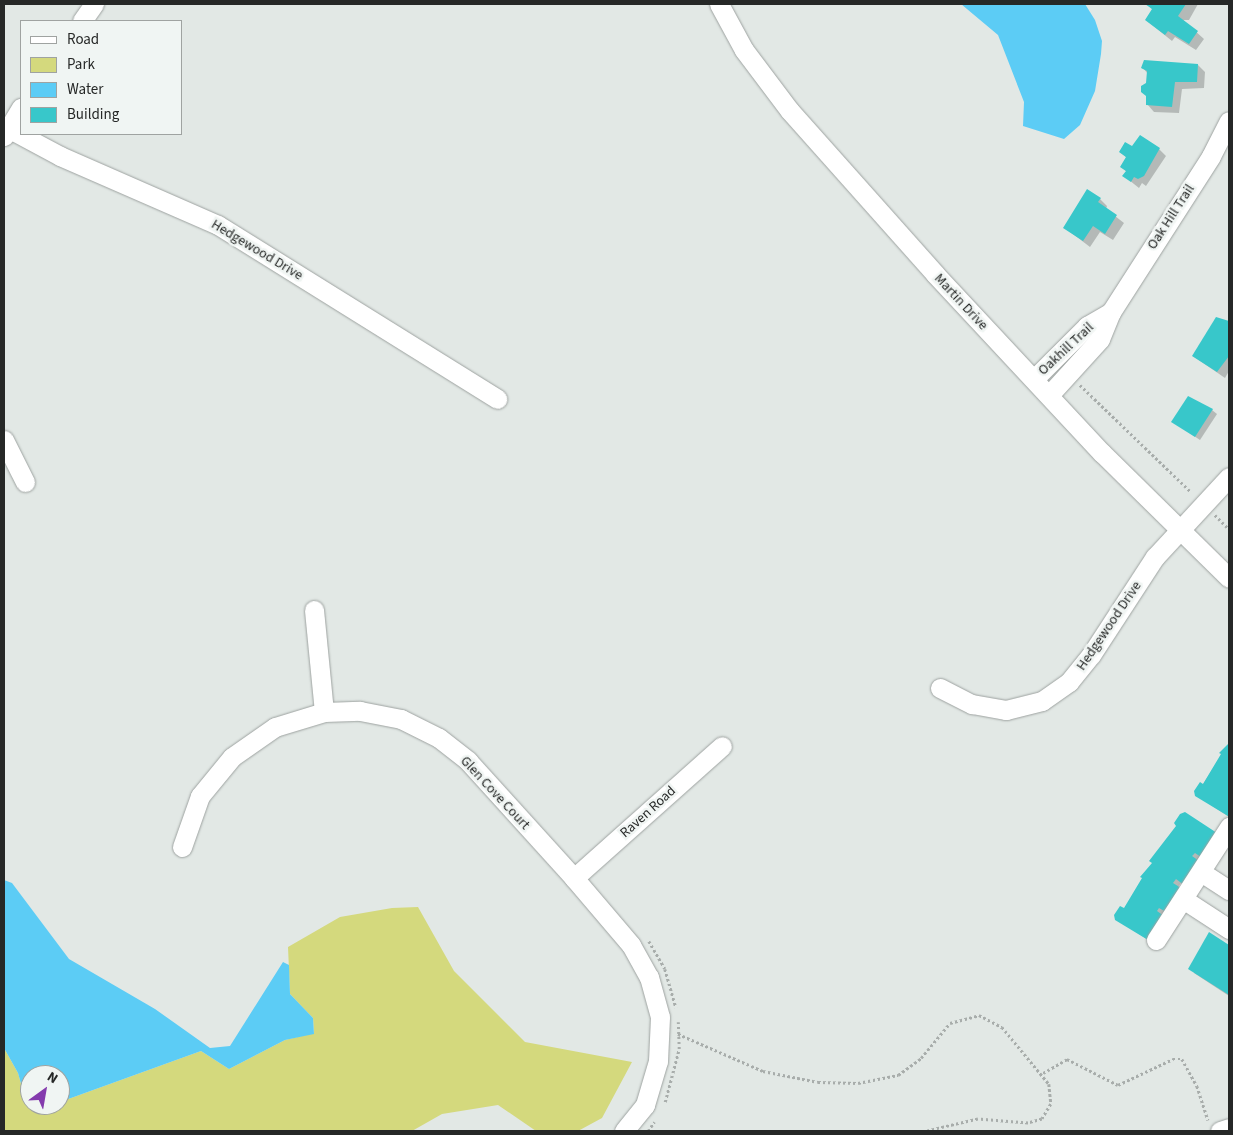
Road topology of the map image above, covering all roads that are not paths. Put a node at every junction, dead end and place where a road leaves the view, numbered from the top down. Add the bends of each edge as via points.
1 (93, 4) edge
2 (719, 4) edge
3 (83, 20) edge
4 (20, 109) edge
5 (1229, 121) edge
6 (5, 130) edge
7 (1111, 312) junction
8 (1035, 378) junction
9 (1050, 394) junction
10 (497, 399) dead end
11 (4, 440) edge
12 (1229, 477) edge
13 (25, 482) dead end
14 (1180, 530) junction
15 (1229, 578) edge
16 (314, 610) dead end
17 (940, 688) dead end
18 (324, 712) junction
19 (722, 746) dead end
20 (1229, 827) edge
21 (182, 846) dead end
22 (1200, 872) junction
23 (574, 878) junction
24 (1229, 890) edge
25 (1183, 899) junction
26 (1229, 928) edge
27 (1156, 940) dead end
28 (1214, 1127) edge
29 (1229, 1128) edge
30 (624, 1131) edge

1 - 3 street
2 - 8 street, Martin Drive via 744,50 790,110 934,274
4 - 6 street
5 - 7 street, Oak Hill Trail via 1211,156
6 - 10 street, Hedgewood Drive via 218,225
7 - 8 street, Oakhill Trail via 1087,326
7 - 9 street, Oakhill Trail via 1100,339
8 - 9 street, Martin Drive
9 - 14 street, Martin Drive via 1102,453
11 - 13 street
12 - 14 street, Hedgewood Drive
14 - 15 street, Martin Drive
14 - 17 street, Hedgewood Drive via 1155,557 1070,682 1042,701 1006,710 972,704
16 - 18 street
18 - 21 street, Glen Cove Court via 275,727 232,757 200,796
18 - 23 street, Glen Cove Court via 360,711 401,719 439,738 468,761
19 - 23 street, Raven Road
20 - 22 street
22 - 24 street
22 - 25 street
23 - 30 street, Glen Cove Court via 631,945 649,977 660,1017 658,1061 645,1105
25 - 26 street
25 - 27 street
28 - 29 street

